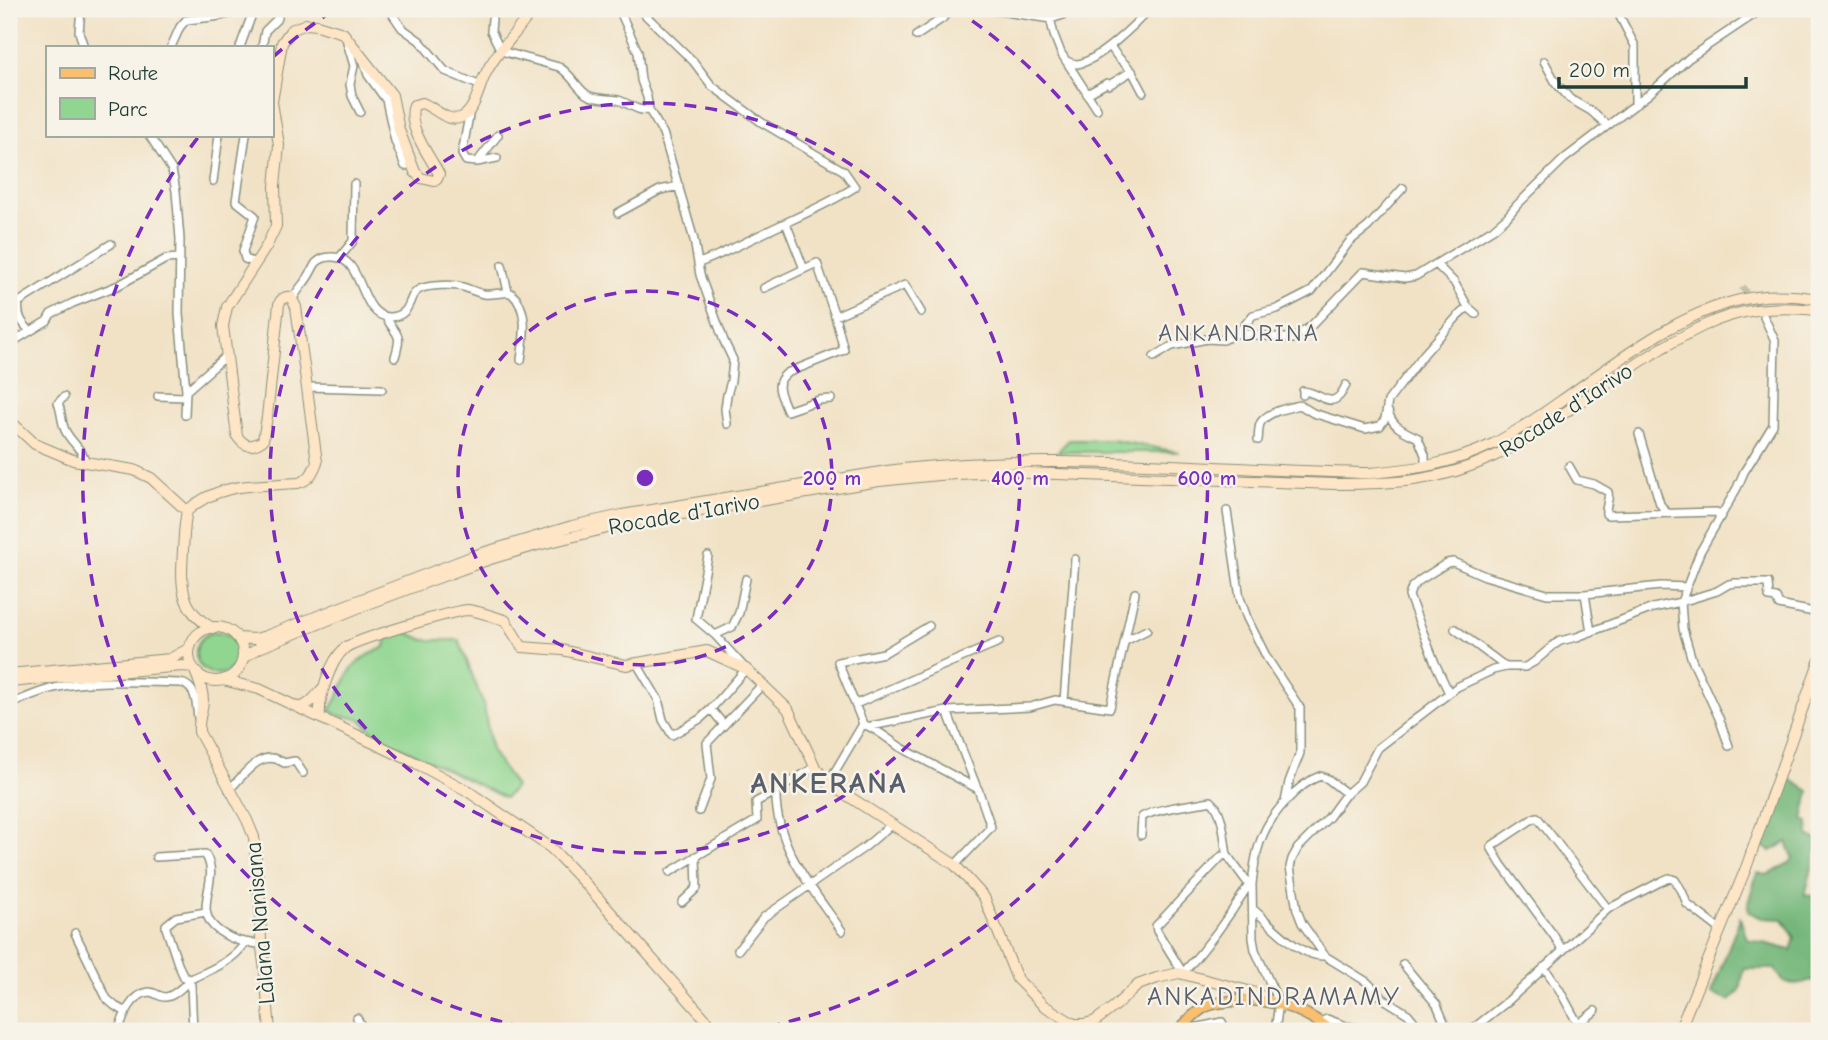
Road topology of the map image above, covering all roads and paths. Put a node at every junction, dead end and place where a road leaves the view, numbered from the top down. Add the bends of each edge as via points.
1 (81, 9) edge
2 (244, 9) edge
3 (254, 9) edge
4 (389, 9) edge
5 (532, 9) edge
6 (619, 9) edge
7 (639, 9) edge
8 (950, 9) edge
9 (985, 9) edge
10 (1048, 9) edge
11 (1074, 9) edge
12 (1149, 9) edge
13 (1616, 9) edge
14 (1762, 9) edge
15 (278, 18) dead end
16 (492, 19) dead end
17 (1051, 19) junction
18 (343, 33) junction
19 (916, 36) dead end
20 (84, 46) edge
21 (171, 46) edge
22 (240, 46) edge
23 (262, 46) edge
24 (1110, 46) junction
25 (501, 51) junction
26 (364, 58) junction
27 (1065, 61) junction
28 (1544, 61) dead end
29 (1132, 71) junction
30 (481, 86) junction
31 (1143, 92) dead end
32 (1087, 94) junction
33 (273, 96) edge
34 (1635, 104) junction
35 (273, 108) edge
36 (1097, 109) dead end
37 (470, 110) junction
38 (649, 110) junction
39 (360, 112) dead end
40 (1607, 125) junction
41 (498, 135) dead end
42 (150, 136) edge
43 (219, 136) edge
44 (246, 136) edge
45 (497, 158) dead end
46 (477, 162) junction
47 (405, 166) dead end
48 (213, 181) dead end
49 (355, 184) dead end
50 (679, 186) junction
51 (1403, 188) dead end
52 (618, 213) dead end
53 (786, 223) junction
54 (111, 244) dead end
55 (340, 257) junction
56 (180, 258) junction
57 (256, 263) junction
58 (699, 263) junction
59 (1436, 264) junction
60 (502, 265) dead end
61 (804, 269) junction
62 (764, 288) dead end
63 (508, 292) junction
64 (293, 299) junction
65 (1819, 299) edge
66 (1468, 307) junction
67 (1819, 310) edge
68 (920, 312) dead end
69 (1476, 314) dead end
70 (835, 316) junction
71 (386, 317) junction
72 (1764, 317) tunnel mouth
73 (30, 331) junction
74 (1238, 333) junction
75 (9, 344) edge
76 (227, 355) junction
77 (395, 357) dead end
78 (1154, 357) dead end
79 (521, 360) dead end
80 (1346, 385) dead end
81 (307, 387) junction
82 (382, 389) dead end
83 (185, 394) junction
84 (1303, 395) dead end
85 (158, 396) dead end
86 (64, 397) dead end
87 (831, 399) dead end
88 (1387, 407) junction
89 (185, 415) dead end
90 (10, 424) edge
91 (727, 424) dead end
92 (1639, 435) dead end
93 (1258, 440) dead end
94 (86, 462) junction
95 (1569, 466) dead end
96 (1425, 467) junction
97 (187, 511) junction
98 (1227, 511) dead end
99 (1666, 512) junction
100 (1719, 519) junction
101 (708, 556) dead end
102 (1075, 559) dead end
103 (746, 579) dead end
104 (1687, 587) junction
105 (1135, 593) dead end
106 (1585, 594) junction
107 (1681, 602) junction
108 (190, 608) junction
109 (1819, 613) edge
110 (929, 626) dead end
111 (213, 628) junction
112 (1455, 629) dead end
113 (1147, 630) dead end
114 (1591, 632) junction
115 (715, 635) junction
116 (195, 638) junction
117 (238, 638) junction
118 (1125, 641) junction
119 (999, 642) dead end
120 (190, 648) junction
121 (242, 662) junction
122 (1819, 662) edge
123 (637, 664) junction
124 (1506, 667) junction
125 (194, 669) junction
126 (746, 669) junction
127 (9, 674) edge
128 (221, 681) junction
129 (9, 682) edge
130 (325, 685) junction
131 (762, 685) junction
132 (254, 687) junction
133 (1450, 693) junction
134 (203, 701) junction
135 (1064, 701) junction
136 (9, 705) edge
137 (856, 705) junction
138 (299, 708) junction
139 (711, 709) junction
140 (947, 711) junction
141 (320, 717) junction
142 (198, 718) junction
143 (724, 725) junction
144 (867, 725) junction
145 (1729, 746) dead end
146 (815, 767) junction
147 (303, 773) dead end
148 (828, 783) junction
149 (978, 789) junction
150 (229, 790) junction
151 (776, 791) junction
152 (1347, 794) junction
153 (1285, 802) junction
154 (699, 811) dead end
155 (892, 824) junction
156 (1141, 835) dead end
157 (1227, 855) junction
158 (695, 856) junction
159 (156, 857) dead end
160 (955, 865) junction
161 (670, 872) dead end
162 (1252, 884) junction
163 (808, 885) junction
164 (682, 902) dead end
165 (1608, 909) junction
166 (1254, 910) junction
167 (206, 912) junction
168 (1721, 930) junction
169 (842, 931) dead end
170 (75, 933) dead end
171 (245, 943) junction
172 (261, 944) junction
173 (738, 950) dead end
174 (1562, 950) junction
175 (1325, 956) junction
176 (1403, 964) dead end
177 (1544, 967) junction
178 (1183, 974) junction
179 (1274, 1002) junction
180 (1595, 1011) dead end
181 (126, 1012) junction
182 (357, 1018) dead end
183 (1320, 1022) junction
184 (1578, 1024) junction
185 (1072, 1028) edge
186 (118, 1031) edge
187 (193, 1031) edge
188 (270, 1031) edge
189 (364, 1031) edge
190 (716, 1031) edge
191 (1179, 1031) edge
192 (1226, 1031) edge
193 (1275, 1031) edge
194 (1331, 1031) edge
195 (1378, 1031) edge
196 (1418, 1031) edge
197 (1448, 1031) edge
198 (1470, 1031) edge
199 (1570, 1031) edge
200 (1679, 1031) edge

1 - 20 street via 79,32
2 - 21 street via 186,20
3 - 22 street
4 - 30 street via 445,71
5 - 25 main road
6 - 38 street via 638,52
7 - 53 street via 712,86 761,122 844,171 855,187
8 - 19 street
9 - 17 street
10 - 17 street
11 - 17 street
12 - 24 street
13 - 34 street via 1635,46
14 - 34 street via 1689,58
15 - 23 street via 265,31
16 - 25 street via 491,31
17 - 27 street
18 - 26 main road
18 - 33 main road via 306,24 291,30 282,43
18 - 39 street via 354,66 352,96
24 - 27 street via 1080,64
24 - 29 street
25 - 30 main road
25 - 38 street via 559,67 589,97
26 - 37 main road via 392,95 399,130 421,178 434,181 439,174 414,128 414,105 426,104 455,119
26 - 47 street via 368,75 386,100
27 - 32 street
28 - 40 street via 1570,99
29 - 31 street
29 - 32 street
30 - 37 main road
32 - 36 street
34 - 40 street
35 - 57 main road via 279,145 276,226
37 - 46 street via 462,154 466,161
38 - 50 street via 663,133
40 - 59 street via 1564,159 1493,229
41 - 46 street
42 - 56 street via 174,175
43 - 48 street
44 - 57 street via 236,201 255,216 243,251 245,259
45 - 46 street
49 - 55 street via 353,241
50 - 52 street via 660,190
50 - 58 street
51 - 74 street via 1350,241 1312,290 1277,309 1253,315
53 - 58 street
53 - 61 street
54 - 73 street via 19,302 21,322
55 - 64 street via 319,260
55 - 71 street via 349,263 373,308
56 - 73 street via 166,259 73,303
56 - 83 street
57 - 76 main road via 227,307 223,326
58 - 91 street via 733,360
59 - 66 street via 1454,282
59 - 74 street via 1405,278 1363,272 1293,339
60 - 63 street
61 - 62 street
61 - 70 street via 817,263
63 - 71 street via 483,294 458,286 424,288 415,292 403,313
63 - 79 street via 522,312
64 - 76 main road via 286,297 279,304 267,417 262,440 256,445 248,446 237,436
64 - 81 main road
65 - 96 main road, Rocade d'Iarivo via 1756,297 1713,309 1658,335 1495,443
66 - 69 street
66 - 88 street via 1424,354
67 - 121 main road, Rocade d'Iarivo via 1752,310 1715,320 1653,354 1531,436 1472,466 1432,478 1335,484 998,472 879,481 628,523 534,546 360,607 259,648
68 - 70 street via 905,285
70 - 87 street via 844,350 787,373 778,384 787,411
71 - 77 street via 399,336
72 - 100 street via 1775,341 1773,425
73 - 75 street
74 - 78 street via 1223,340 1172,346
76 - 83 street
80 - 84 street via 1334,400 1307,391
81 - 82 street
81 - 97 main road via 317,461 306,481 223,489
83 - 85 street
83 - 89 street
86 - 94 street via 58,403 64,428
88 - 93 street via 1380,426 1365,429 1300,405 1274,412 1261,422
88 - 96 street via 1398,428 1418,438
90 - 94 main road via 35,444
92 - 99 street
94 - 97 main road via 134,470 157,482
95 - 99 street via 1577,480 1608,492 1608,515
96 - 117 main road, Rocade d'Iarivo via 1370,473 1031,461 887,471 572,526 476,555 266,636
97 - 108 main road via 181,584
98 - 153 street via 1247,618 1300,708 1300,753
99 - 100 street via 1716,512
100 - 104 street
101 - 115 street via 696,619
102 - 135 street
103 - 115 street via 732,627
104 - 106 street
104 - 107 street
105 - 118 street
106 - 114 street
106 - 133 street via 1539,592 1453,562 1420,580 1409,596
107 - 109 street via 1735,583 1768,583 1769,597 1776,598 1779,605
107 - 114 street
107 - 145 street via 1692,660
108 - 111 main road
108 - 116 main road
110 - 137 street via 884,653 838,662
111 - 116 main road
111 - 117 main road via 226,629
112 - 124 street
113 - 118 street
114 - 124 street via 1554,645 1525,667
115 - 126 street
116 - 120 main road
117 - 121 main road
118 - 135 street via 1110,708
119 - 137 street
120 - 125 main road
120 - 127 main road via 170,659
121 - 128 main road via 234,674
121 - 132 main road via 242,671
122 - 168 main road
123 - 126 main road via 707,651
123 - 130 main road via 522,647 505,620 467,610 346,647
123 - 139 street via 672,735
124 - 133 street
125 - 128 main road via 206,679
125 - 129 main road via 182,666
125 - 134 main road
126 - 131 main road
126 - 139 street
128 - 132 main road
128 - 134 main road
130 - 138 main road via 314,700
130 - 141 main road
131 - 143 street
131 - 146 main road via 788,709
132 - 138 main road
133 - 152 street via 1378,748 1365,775
134 - 142 main road
135 - 140 street
136 - 142 street via 68,685 181,683 193,690
137 - 144 street
138 - 141 main road
139 - 143 street
140 - 144 street
140 - 149 street
141 - 190 main road via 466,790 551,848
142 - 150 main road, Làlana Nanisana via 199,732
143 - 154 street via 706,743 711,779
144 - 148 street
144 - 149 street
146 - 148 main road
146 - 151 street
147 - 150 street via 295,761 284,763 267,757
148 - 155 main road
149 - 160 street via 991,827
150 - 172 main road, Làlana Nanisana via 254,837
151 - 158 street via 756,802 757,820
151 - 163 street via 779,827
152 - 153 street via 1320,776
152 - 175 street via 1298,848 1290,867 1302,923
153 - 162 street via 1262,835
155 - 160 main road
155 - 163 street
156 - 157 street via 1144,815 1211,801 1219,813
157 - 162 street
157 - 178 street via 1156,926
158 - 161 street
158 - 164 street via 697,888
159 - 167 street via 206,855 211,880
160 - 185 main road via 984,897 1017,979
162 - 166 street
162 - 178 street
163 - 169 street
163 - 173 street via 764,917
165 - 168 street via 1672,878 1687,904
165 - 174 street
165 - 174 street via 1537,817 1493,845 1501,864
166 - 175 street via 1294,946
166 - 179 street via 1255,950
167 - 171 street via 211,924
167 - 171 street via 176,917 166,925 184,977 193,978 230,960
168 - 200 main road
170 - 181 street via 107,999
171 - 172 street
172 - 188 main road, Làlana Nanisana
174 - 177 street
175 - 196 street via 1409,1014
176 - 197 street via 1437,1004
177 - 184 street
177 - 198 street
178 - 179 main road
178 - 185 main road via 1139,984 1095,1021
179 - 183 main road
179 - 191 main road via 1242,1000 1208,1006
179 - 193 street
180 - 184 street
181 - 186 street
181 - 187 street via 144,993 169,996 189,982
182 - 189 street
183 - 194 main road
183 - 195 street via 1327,1018
184 - 199 street
191 - 192 street via 1222,1022

